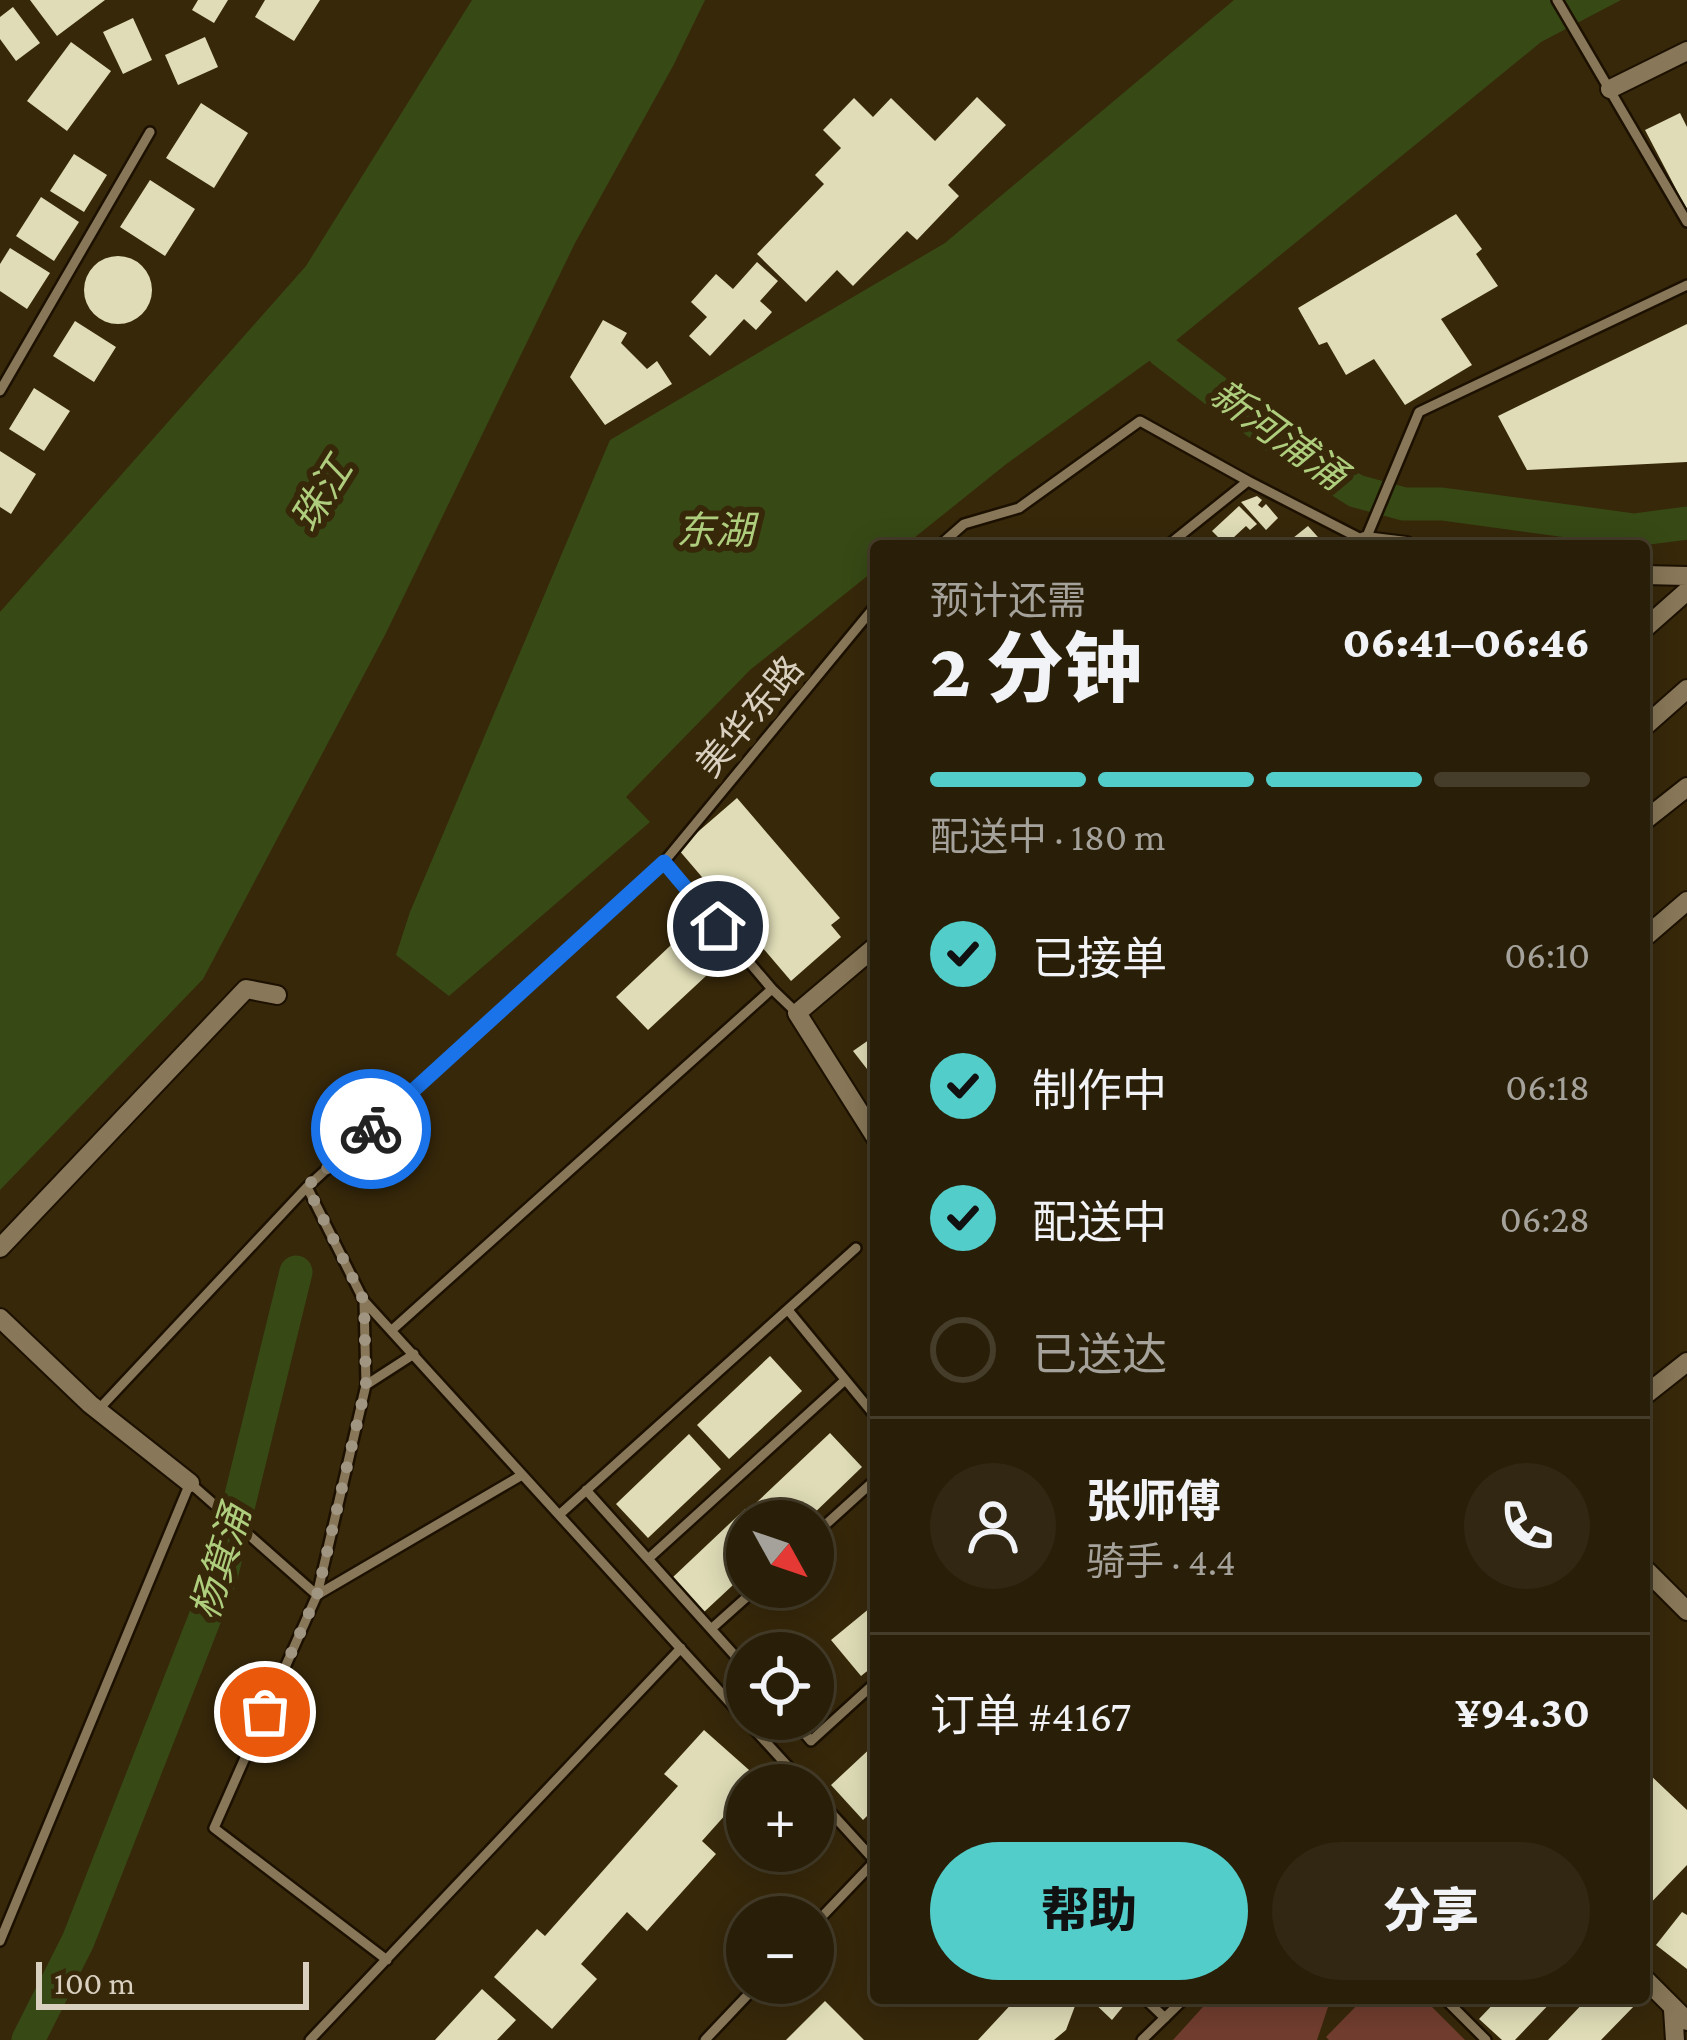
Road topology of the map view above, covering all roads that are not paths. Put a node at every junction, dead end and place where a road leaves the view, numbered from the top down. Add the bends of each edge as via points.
1 (1557, 0) edge
2 (1687, 50) edge
3 (1610, 89) junction
4 (150, 132) dead end
5 (1687, 222) edge
6 (1687, 286) edge
7 (0, 391) edge
8 (1248, 481) junction
9 (946, 540) edge
10 (1174, 540) edge
11 (1355, 540) edge
12 (1364, 540) edge
13 (1650, 575) edge
14 (1687, 576) edge
15 (1687, 592) edge
16 (870, 612) edge
17 (1650, 624) edge
18 (1687, 689) edge
19 (1650, 722) edge
20 (1687, 787) edge
21 (1650, 816) edge
22 (664, 862) junction
23 (1687, 901) edge
24 (1650, 933) edge
25 (870, 951) edge
26 (772, 989) junction
27 (278, 995) dead end
28 (797, 1012) junction
29 (870, 1128) edge
30 (307, 1186) junction
31 (0, 1248) edge
32 (856, 1248) dead end
33 (364, 1301) junction
34 (788, 1310) junction
35 (0, 1318) edge
36 (392, 1330) junction
37 (414, 1354) junction
38 (1687, 1362) edge
39 (844, 1381) junction
40 (366, 1385) junction
41 (1650, 1391) edge
42 (98, 1410) junction
43 (870, 1411) edge
44 (522, 1475) junction
45 (190, 1483) junction
46 (870, 1484) edge
47 (586, 1490) junction
48 (559, 1515) junction
49 (834, 1517) edge
50 (648, 1559) junction
51 (1650, 1574) edge
52 (317, 1595) junction
53 (734, 1608) edge
54 (1687, 1611) edge
55 (711, 1629) junction
56 (726, 1646) edge
57 (681, 1648) junction
58 (870, 1687) edge
59 (834, 1720) edge
60 (787, 1764) edge
61 (834, 1816) edge
62 (870, 1855) edge
63 (870, 1865) edge
64 (834, 1904) edge
65 (0, 1941) edge
66 (387, 1960) junction
67 (1650, 1984) edge
68 (739, 2004) edge
69 (1150, 2004) edge
70 (1179, 2004) edge
71 (1450, 2004) edge
72 (1680, 2016) edge
73 (1165, 2018) junction
74 (1687, 2032) edge
75 (310, 2040) edge
76 (705, 2040) edge
77 (1142, 2040) edge
78 (1486, 2040) edge
79 (1676, 2040) edge

1 - 3 lane
2 - 3 street
3 - 5 lane
4 - 7 lane
6 - 12 lane via 1419,412
8 - 9 lane via 1140,421 1019,508 964,524
8 - 10 lane
8 - 11 lane
13 - 14 street
15 - 17 street
16 - 22 lane, 美华东路
18 - 19 street
20 - 21 street
22 - 26 lane
22 - 30 lane, 美华东路
23 - 24 street
25 - 28 street
26 - 28 lane
26 - 36 lane
27 - 31 street via 246,989
28 - 29 street
30 - 33 lane
30 - 42 lane, 美华东路
32 - 34 lane
33 - 36 lane
33 - 40 lane
34 - 39 lane
34 - 47 lane
35 - 42 street
36 - 37 lane
37 - 40 lane
37 - 44 lane
38 - 41 street
39 - 43 lane
39 - 50 lane
40 - 52 lane
42 - 45 street
44 - 48 lane
44 - 52 lane
45 - 52 lane
45 - 65 lane
46 - 49 lane
47 - 48 lane
47 - 50 lane
48 - 57 lane
50 - 55 lane
51 - 54 street
52 - 66 lane via 214,1828
53 - 55 lane
55 - 56 lane
57 - 60 lane
57 - 66 lane
58 - 59 lane
61 - 62 lane
63 - 64 lane
66 - 75 lane
67 - 72 street
68 - 76 lane
69 - 73 lane
70 - 73 lane
71 - 78 lane
72 - 74 street
72 - 79 street
73 - 77 lane

